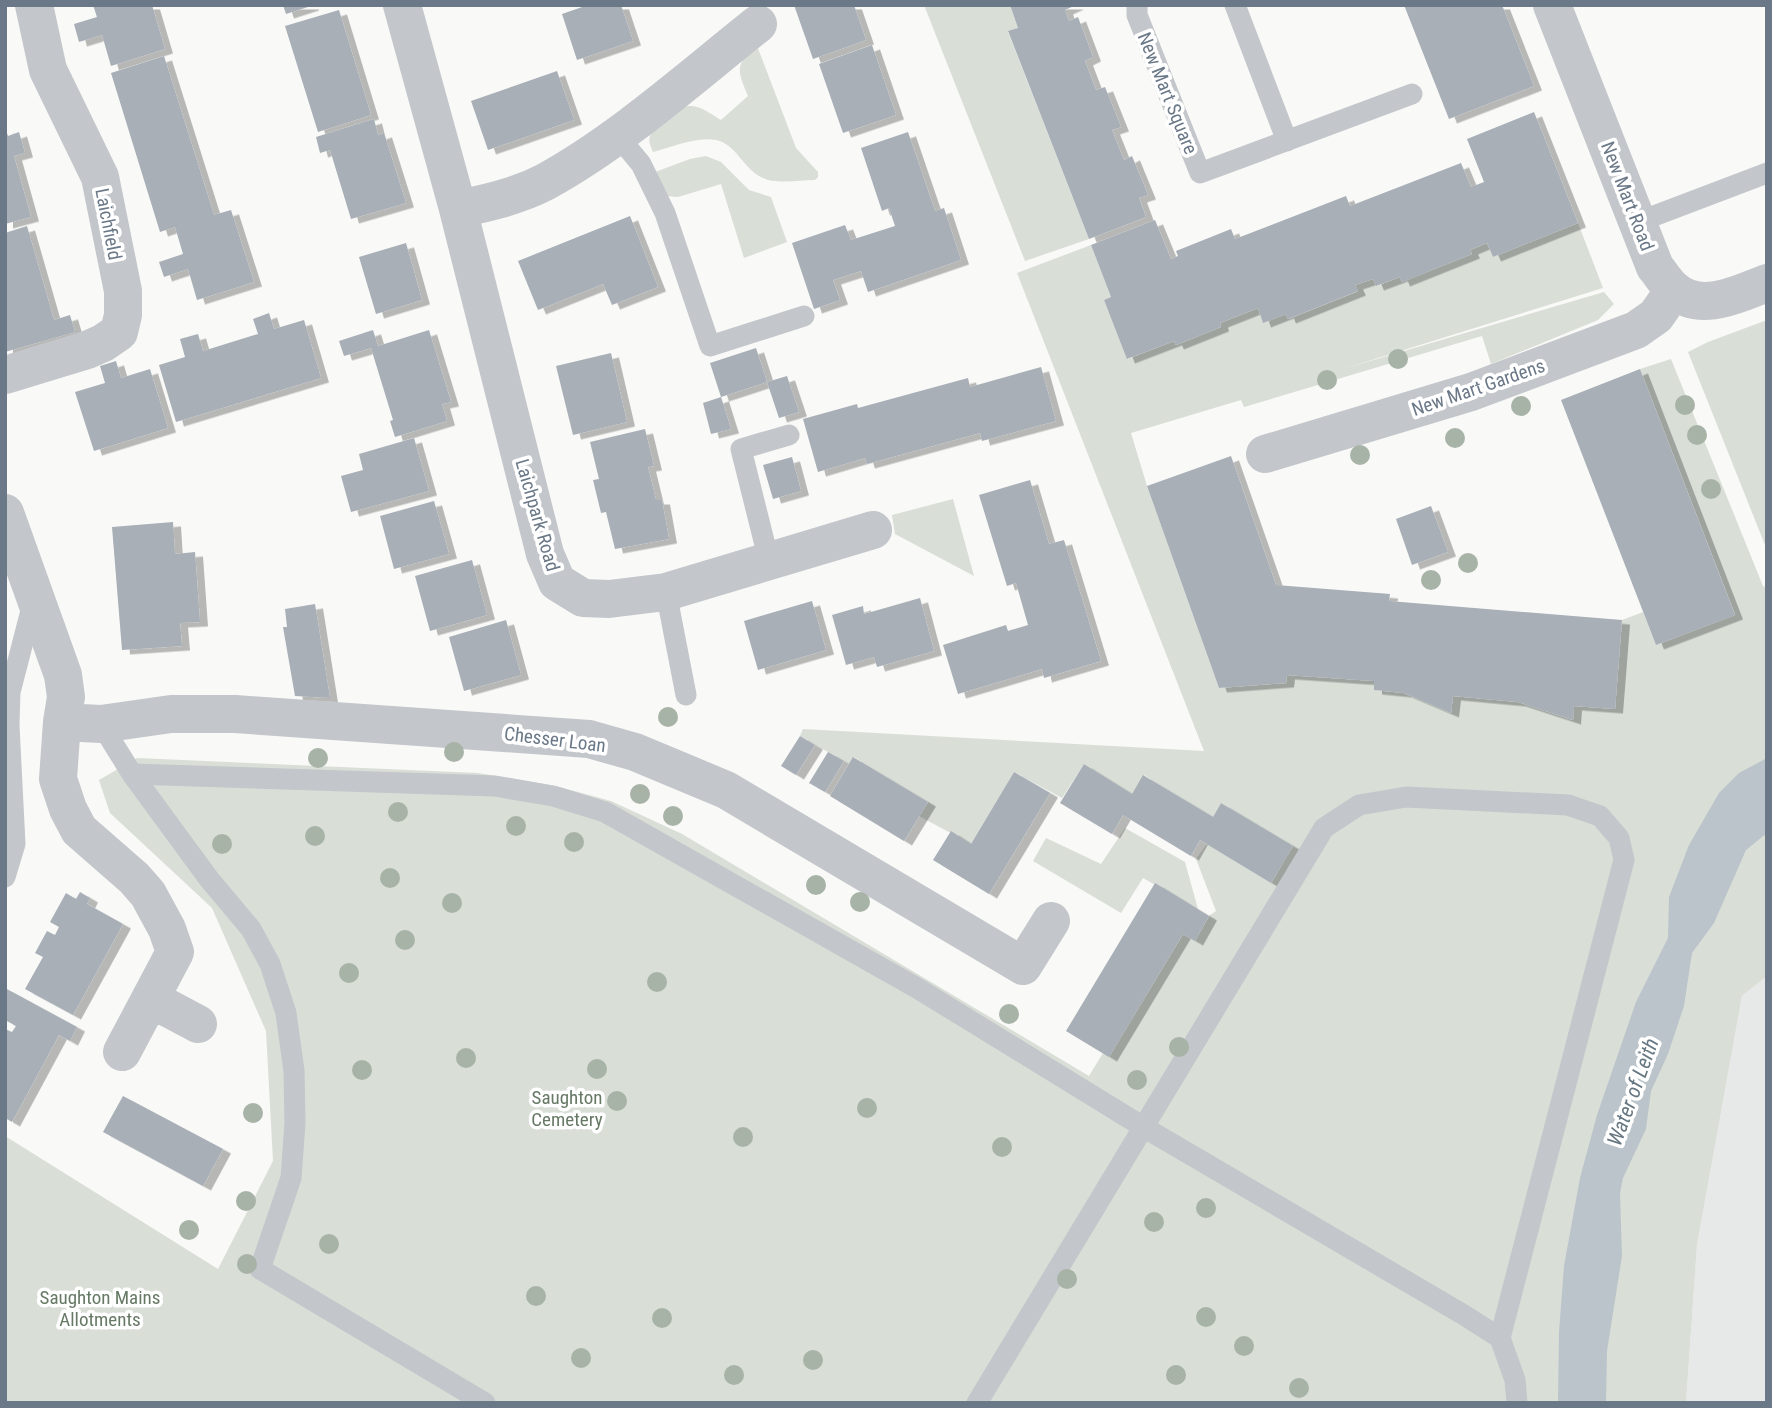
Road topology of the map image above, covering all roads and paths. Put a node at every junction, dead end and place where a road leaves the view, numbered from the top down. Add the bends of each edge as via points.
1 (34, 5) edge
2 (402, 5) edge
3 (1138, 5) edge
4 (1235, 5) edge
5 (1552, 5) edge
6 (758, 24) dead end
7 (1412, 94) dead end
8 (617, 135) junction
9 (1287, 141) junction
10 (1767, 173) edge
11 (458, 209) junction
12 (1638, 222) junction
13 (1767, 283) edge
14 (1674, 290) junction
15 (804, 316) dead end
16 (5, 375) edge
17 (789, 435) dead end
18 (1265, 454) dead end
19 (5, 513) edge
20 (873, 530) dead end
21 (769, 561) junction
22 (666, 592) junction
23 (34, 598) junction
24 (686, 695) dead end
25 (62, 722) junction
26 (102, 724) junction
27 (132, 774) junction
28 (5, 877) edge
29 (1051, 920) dead end
30 (151, 999) junction
31 (198, 1024) dead end
32 (122, 1052) dead end
33 (1145, 1128) junction
34 (1500, 1338) junction
35 (485, 1403) edge
36 (977, 1403) edge
37 (1517, 1403) edge

1 - 16 street, Laichfield via 47,70 100,177 123,290 123,316 119,332 103,343
2 - 11 street, Laichpark Road
3 - 9 lane, New Mart Square via 1137,15 1200,173
4 - 9 lane
5 - 12 street, New Mart Road
6 - 8 street
7 - 9 lane, New Mart Square
8 - 11 street via 544,182 502,199
8 - 15 lane via 641,164 665,213 710,346
10 - 12 lane
11 - 22 street, Laichpark Road via 545,554 557,582 583,598 609,600
12 - 14 street, New Mart Road via 1655,267
13 - 14 street via 1722,300 1695,301
14 - 18 street, New Mart Gardens via 1656,316 1636,330 1471,392
17 - 21 lane via 741,449
19 - 23 street
20 - 21 street, Laichpark Road
21 - 22 street, Laichpark Road
22 - 24 lane
23 - 25 street via 64,675
23 - 28 lane via 10,692 15,844
25 - 26 street, Chesser Loan
25 - 30 street via 58,779 79,831 148,894 175,951
26 - 27 lane
26 - 29 street, Chesser Loan via 171,714 235,714 589,739 635,752 726,790 1023,967
27 - 33 lane via 495,786 553,796 605,812 917,988
27 - 35 lane via 251,929 270,964 286,1013 294,1071 290,1178 260,1269
30 - 31 street
30 - 32 street
33 - 34 lane
33 - 34 lane via 1324,828 1359,805 1406,797 1568,805 1600,816 1619,838 1624,860
33 - 36 lane
34 - 37 lane via 1516,1380

